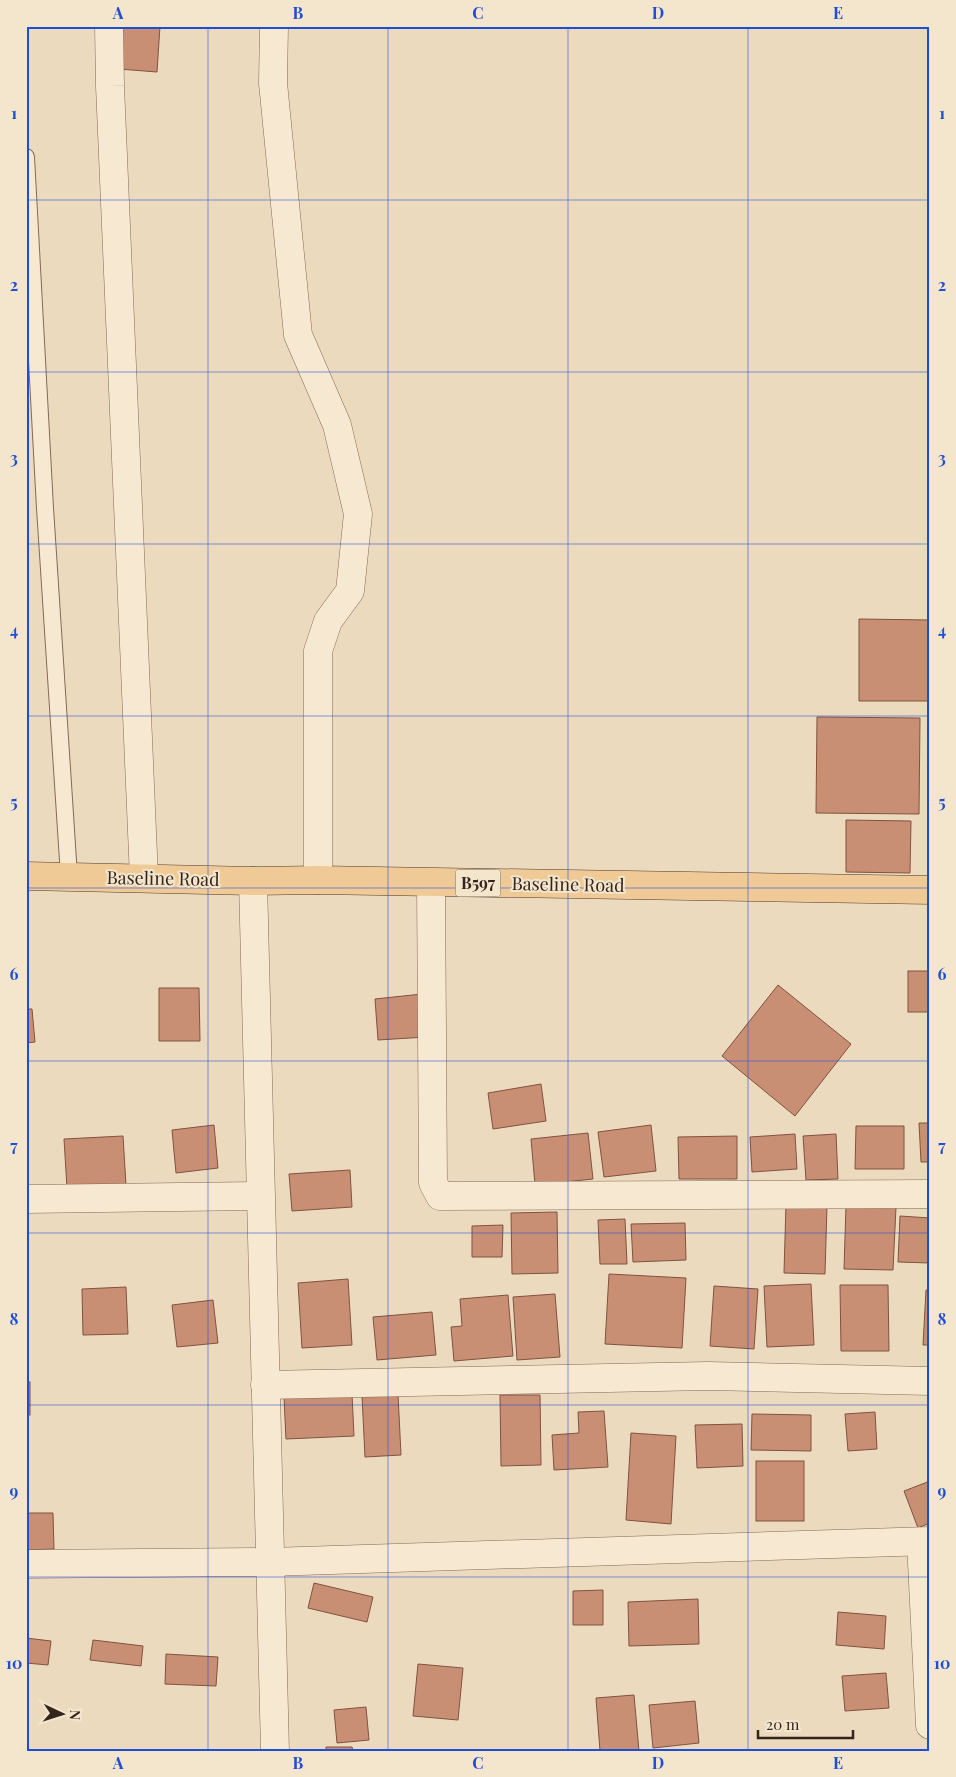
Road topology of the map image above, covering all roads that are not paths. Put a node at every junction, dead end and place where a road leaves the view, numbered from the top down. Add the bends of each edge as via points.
1 (109, 26) edge
2 (274, 26) edge
3 (26, 157) edge
4 (26, 876) edge
5 (69, 876) junction
6 (144, 878) junction
7 (318, 880) junction
8 (253, 881) junction
9 (431, 883) junction
10 (930, 890) edge
11 (930, 1194) edge
12 (260, 1196) junction
13 (26, 1199) edge
14 (930, 1381) edge
15 (265, 1385) junction
16 (925, 1541) edge
17 (270, 1562) junction
18 (26, 1564) edge
19 (930, 1725) edge
20 (275, 1751) edge

1 - 6 street
2 - 7 street via 273,83 298,335 337,425 358,514 350,591 328,621 318,651
3 - 5 lane
4 - 5 main road, Baseline Road / B597
5 - 6 main road, Baseline Road / B597
6 - 8 main road, Baseline Road / B597
7 - 8 main road, Baseline Road / B597
7 - 9 main road, Baseline Road / B597
8 - 12 street
9 - 10 main road, Baseline Road / B597
9 - 11 street via 433,1183 440,1196
12 - 13 street
12 - 15 street
14 - 15 street via 708,1376
15 - 17 street
16 - 17 street
16 - 19 street
17 - 18 street
17 - 20 street

